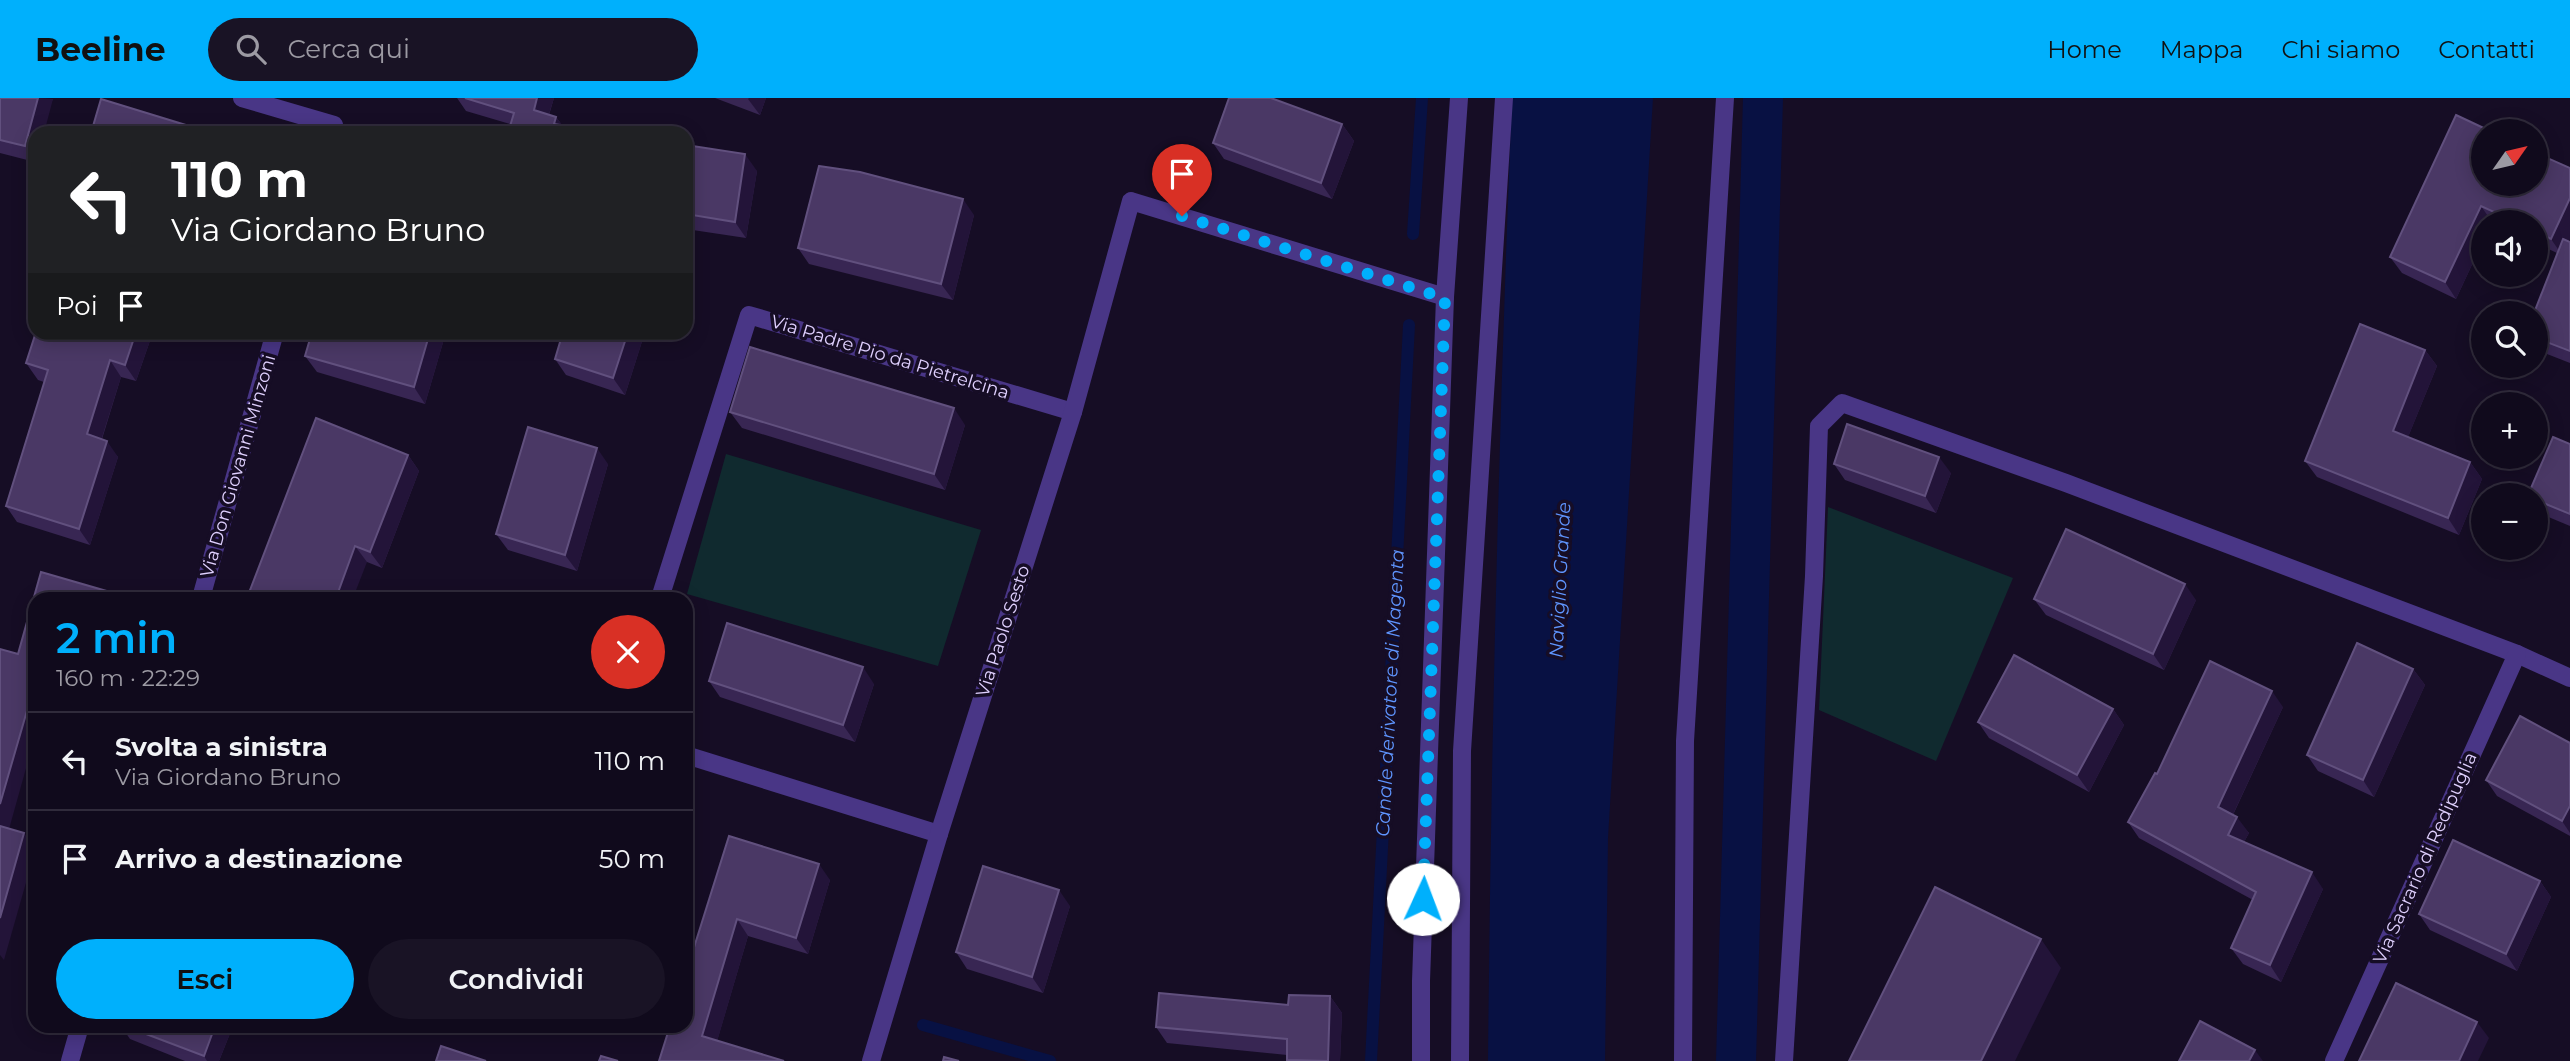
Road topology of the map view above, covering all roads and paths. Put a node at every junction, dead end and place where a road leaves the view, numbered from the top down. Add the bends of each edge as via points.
1 (242, 98) edge
2 (1459, 98) edge
3 (1504, 98) edge
4 (1725, 98) edge
5 (324, 126) edge
6 (1445, 298) junction
7 (273, 340) edge
8 (1073, 412) junction
9 (203, 592) edge
10 (662, 592) edge
11 (2516, 654) junction
12 (2570, 678) edge
13 (693, 757) edge
14 (939, 834) junction
15 (78, 1033) edge
16 (70, 1061) edge
17 (872, 1061) edge
18 (1421, 1061) edge
19 (1460, 1061) edge
20 (1683, 1061) edge
21 (1784, 1061) edge
22 (2334, 1061) edge

1 - 5 street
2 - 6 street
3 - 19 street via 1462,751
4 - 20 street via 1685,741
6 - 8 street, Via Paolo Sesto via 1131,201
6 - 18 street via 1420,981
7 - 9 street, Via Don Giovanni Minzoni
8 - 10 street, Via Padre Pio da Pietrelcina via 749,316
8 - 14 street, Via Paolo Sesto
11 - 12 street
11 - 21 street via 2066,482 1842,403 1819,426
11 - 22 street, Via Sacrario di Redipuglia
13 - 14 street
14 - 17 street, Via Paolo Sesto
15 - 16 street

